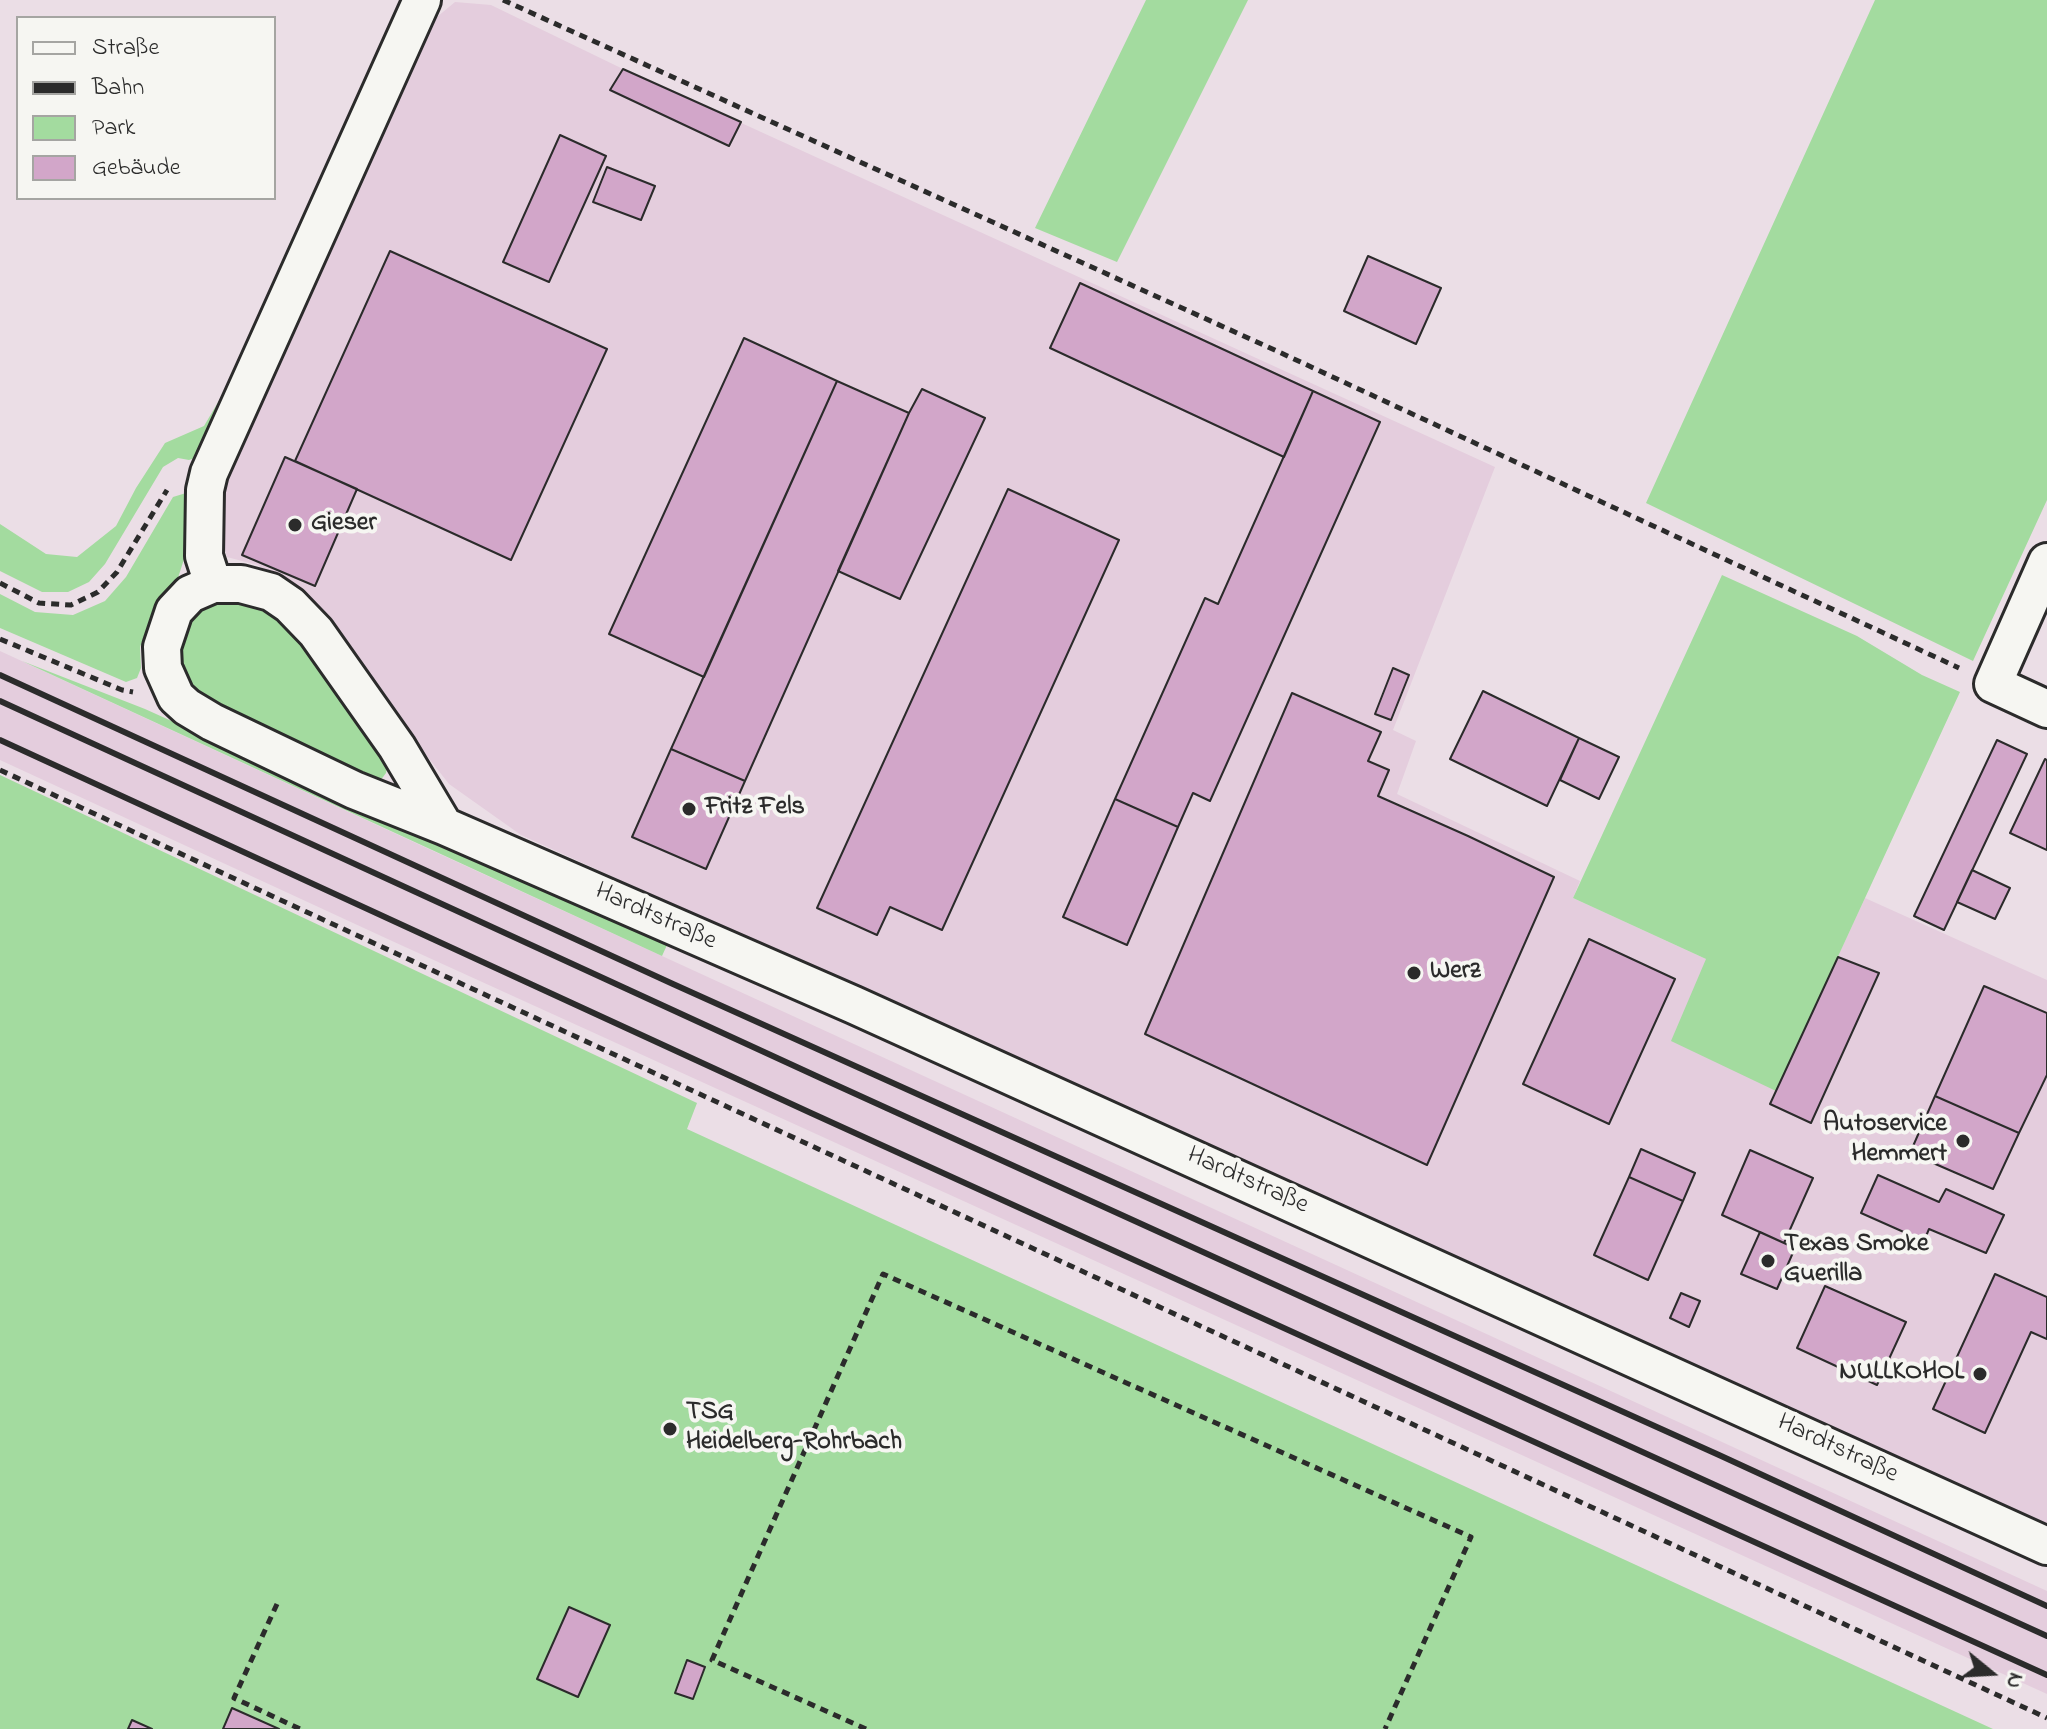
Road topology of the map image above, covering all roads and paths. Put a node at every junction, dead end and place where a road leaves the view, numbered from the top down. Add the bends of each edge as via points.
1 (422, 0) edge
2 (503, 0) edge
3 (209, 473) junction
4 (2047, 562) edge
5 (0, 583) edge
6 (213, 584) junction
7 (0, 639) edge
8 (1993, 684) junction
9 (176, 697) junction
10 (2047, 709) edge
11 (0, 770) edge
12 (444, 826) junction
13 (2047, 1546) edge
14 (277, 1604) dead end
15 (2047, 1718) edge
16 (300, 1729) edge
17 (866, 1729) edge
18 (1385, 1729) edge

1 - 3 street
2 - 8 path via 1347,383
3 - 5 path via 177,477 171,483 117,572 98,592 71,605 39,603
3 - 6 street via 204,556
4 - 8 street
6 - 9 street via 190,594 174,611 162,647 163,668
6 - 12 street via 271,592 316,632 397,747
7 - 9 path via 122,690
8 - 10 street
9 - 12 street, Hardtstraße via 212,722
11 - 15 path
12 - 13 street, Hardtstraße via 854,1005
14 - 16 path via 234,1698
17 - 18 path via 712,1660 883,1274 1471,1537

